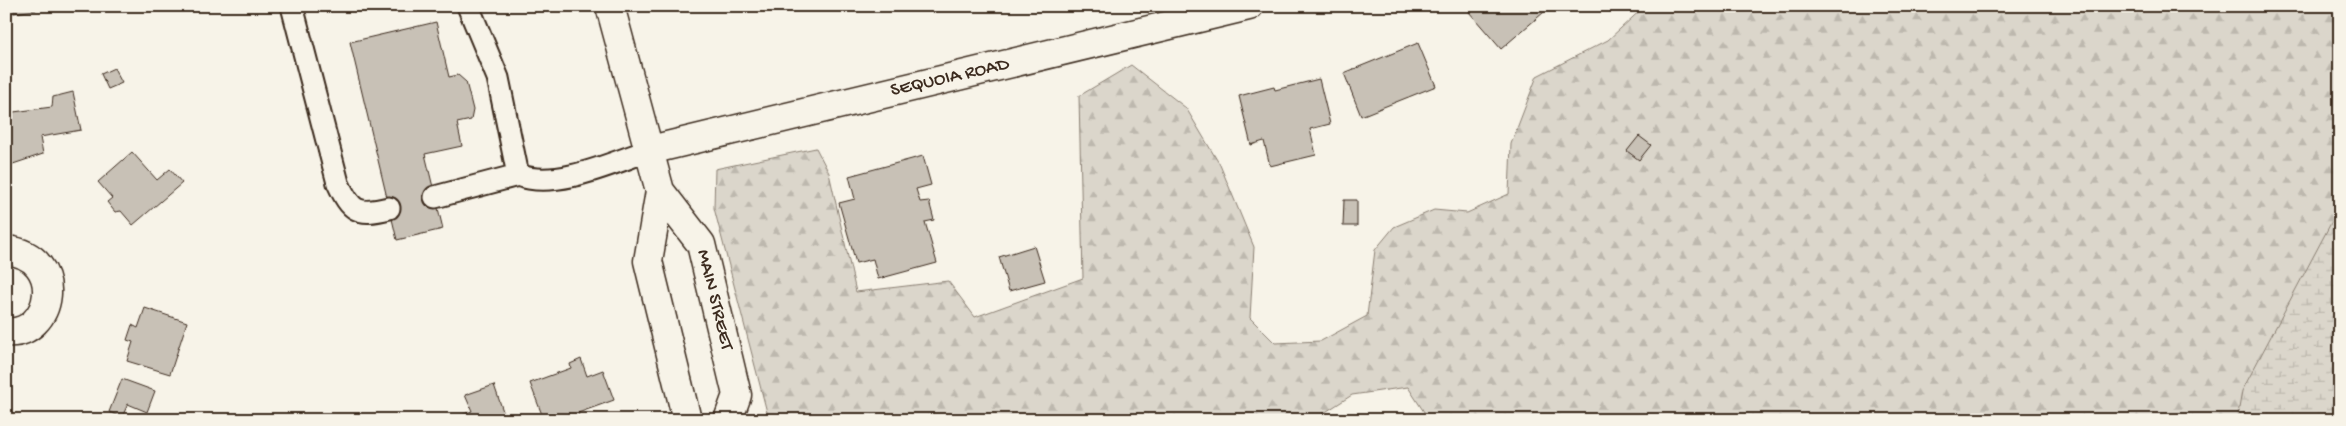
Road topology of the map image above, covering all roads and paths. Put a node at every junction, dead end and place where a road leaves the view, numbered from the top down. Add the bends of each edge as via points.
1 (292, 6) edge
2 (468, 6) edge
3 (610, 6) edge
4 (1249, 6) edge
5 (650, 150) junction
6 (518, 175) junction
7 (660, 191) junction
8 (435, 197) dead end
9 (389, 208) dead end
10 (6, 250) edge
11 (6, 332) edge
12 (687, 420) edge
13 (728, 420) edge

1 - 9 lane via 338,183 347,203 369,212
2 - 6 lane via 498,78
3 - 5 street, MAIN STREET
4 - 5 street, SEQUOIA ROAD
5 - 6 lane via 567,177 540,180
5 - 7 street, MAIN STREET
6 - 8 lane
7 - 12 street, MAIN STREET via 648,261
7 - 13 street, MAIN STREET via 701,244 737,395
10 - 11 street via 30,257 46,280 48,294 36,320 24,329

